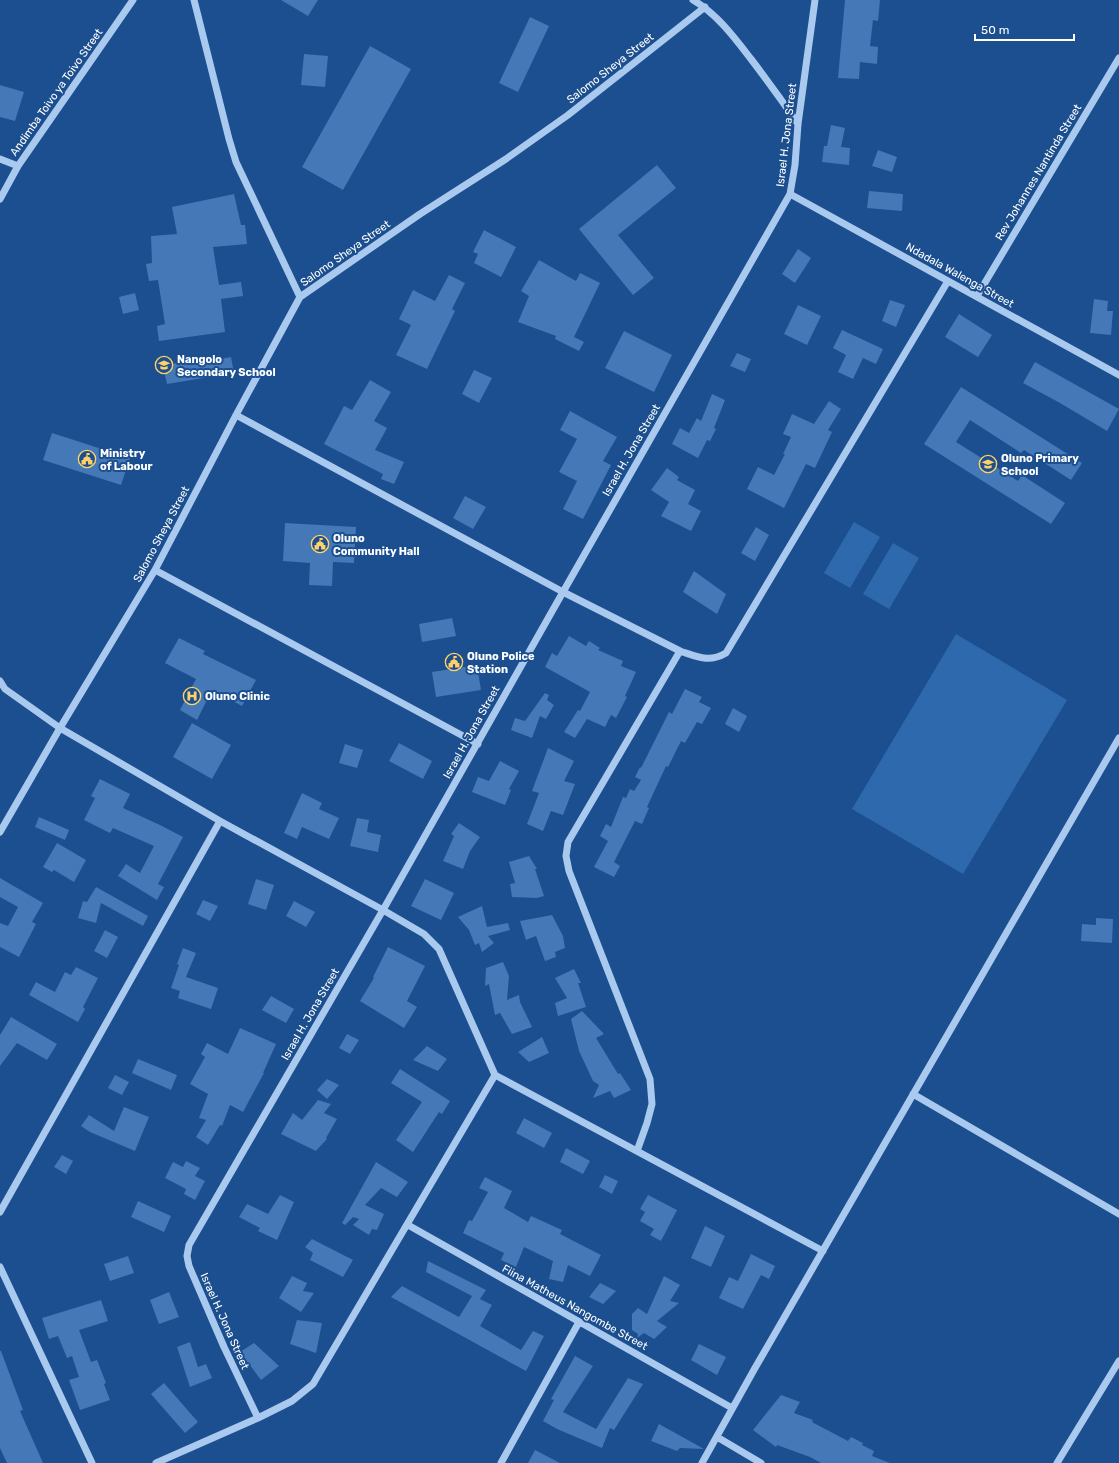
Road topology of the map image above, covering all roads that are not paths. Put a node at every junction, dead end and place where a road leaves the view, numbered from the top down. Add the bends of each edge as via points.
1 (133, 0) edge
2 (194, 0) edge
3 (693, 0) edge
4 (815, 0) edge
5 (705, 7) junction
6 (1119, 58) edge
7 (798, 124) junction
8 (0, 159) edge
9 (18, 166) junction
10 (790, 194) junction
11 (0, 199) edge
12 (948, 281) junction
13 (977, 296) junction
14 (300, 297) junction
15 (1119, 376) edge
16 (236, 415) junction
17 (155, 570) junction
18 (563, 592) junction
19 (680, 651) junction
20 (0, 681) edge
21 (60, 728) junction
22 (1119, 738) edge
23 (478, 744) junction
24 (220, 821) junction
25 (0, 832) edge
26 (383, 910) junction
27 (495, 1075) junction
28 (913, 1094) junction
29 (637, 1151) junction
30 (0, 1212) edge
31 (1119, 1214) edge
32 (408, 1225) junction
33 (823, 1251) junction
34 (0, 1267) edge
35 (579, 1322) junction
36 (1119, 1361) edge
37 (732, 1408) junction
38 (258, 1418) junction
39 (717, 1437) junction
40 (92, 1463) edge
41 (156, 1463) edge
42 (501, 1463) edge
43 (702, 1463) edge
44 (761, 1463) edge
45 (1057, 1463) edge

1 - 9 street, Andimba Toivo ya Toivo Street
2 - 14 street via 232,151
3 - 5 street
4 - 7 street, Israel H. Jona Street
5 - 7 street via 731,34
5 - 14 street, Salomo Sheya Street via 568,115
6 - 13 street, Rev Johannes Nantinda Street
7 - 10 street, Israel H. Jona Street
8 - 9 street
9 - 11 street, Andimba Toivo ya Toivo Street
10 - 12 street, Ndadala Walenga Street
10 - 18 street, Israel H. Jona Street
12 - 13 street, Ndadala Walenga Street
12 - 19 street via 726,653 708,660
13 - 15 street, Ndadala Walenga Street
14 - 16 street, Salomo Sheya Street
16 - 17 street, Salomo Sheya Street
16 - 18 street
17 - 21 street, Salomo Sheya Street
17 - 23 street
18 - 19 street
18 - 23 street, Israel H. Jona Street
19 - 29 street via 568,842 566,856 569,871 650,1079 652,1104
20 - 21 street via 5,689
21 - 24 street
21 - 25 street, Salomo Sheya Street
22 - 28 street
23 - 26 street, Israel H. Jona Street
24 - 26 street
24 - 30 street
26 - 27 street via 424,934 439,949
26 - 38 street, Israel H. Jona Street via 189,1245 189,1266
27 - 29 street
27 - 32 street
28 - 31 street
28 - 33 street
29 - 33 street
32 - 35 street, Fiina Matheus Nangombe Street
32 - 38 street via 313,1384 292,1401
33 - 37 street
34 - 40 street
35 - 37 street, Fiina Matheus Nangombe Street
35 - 42 street
36 - 45 street
37 - 39 street
38 - 41 street
39 - 43 street
39 - 44 street

